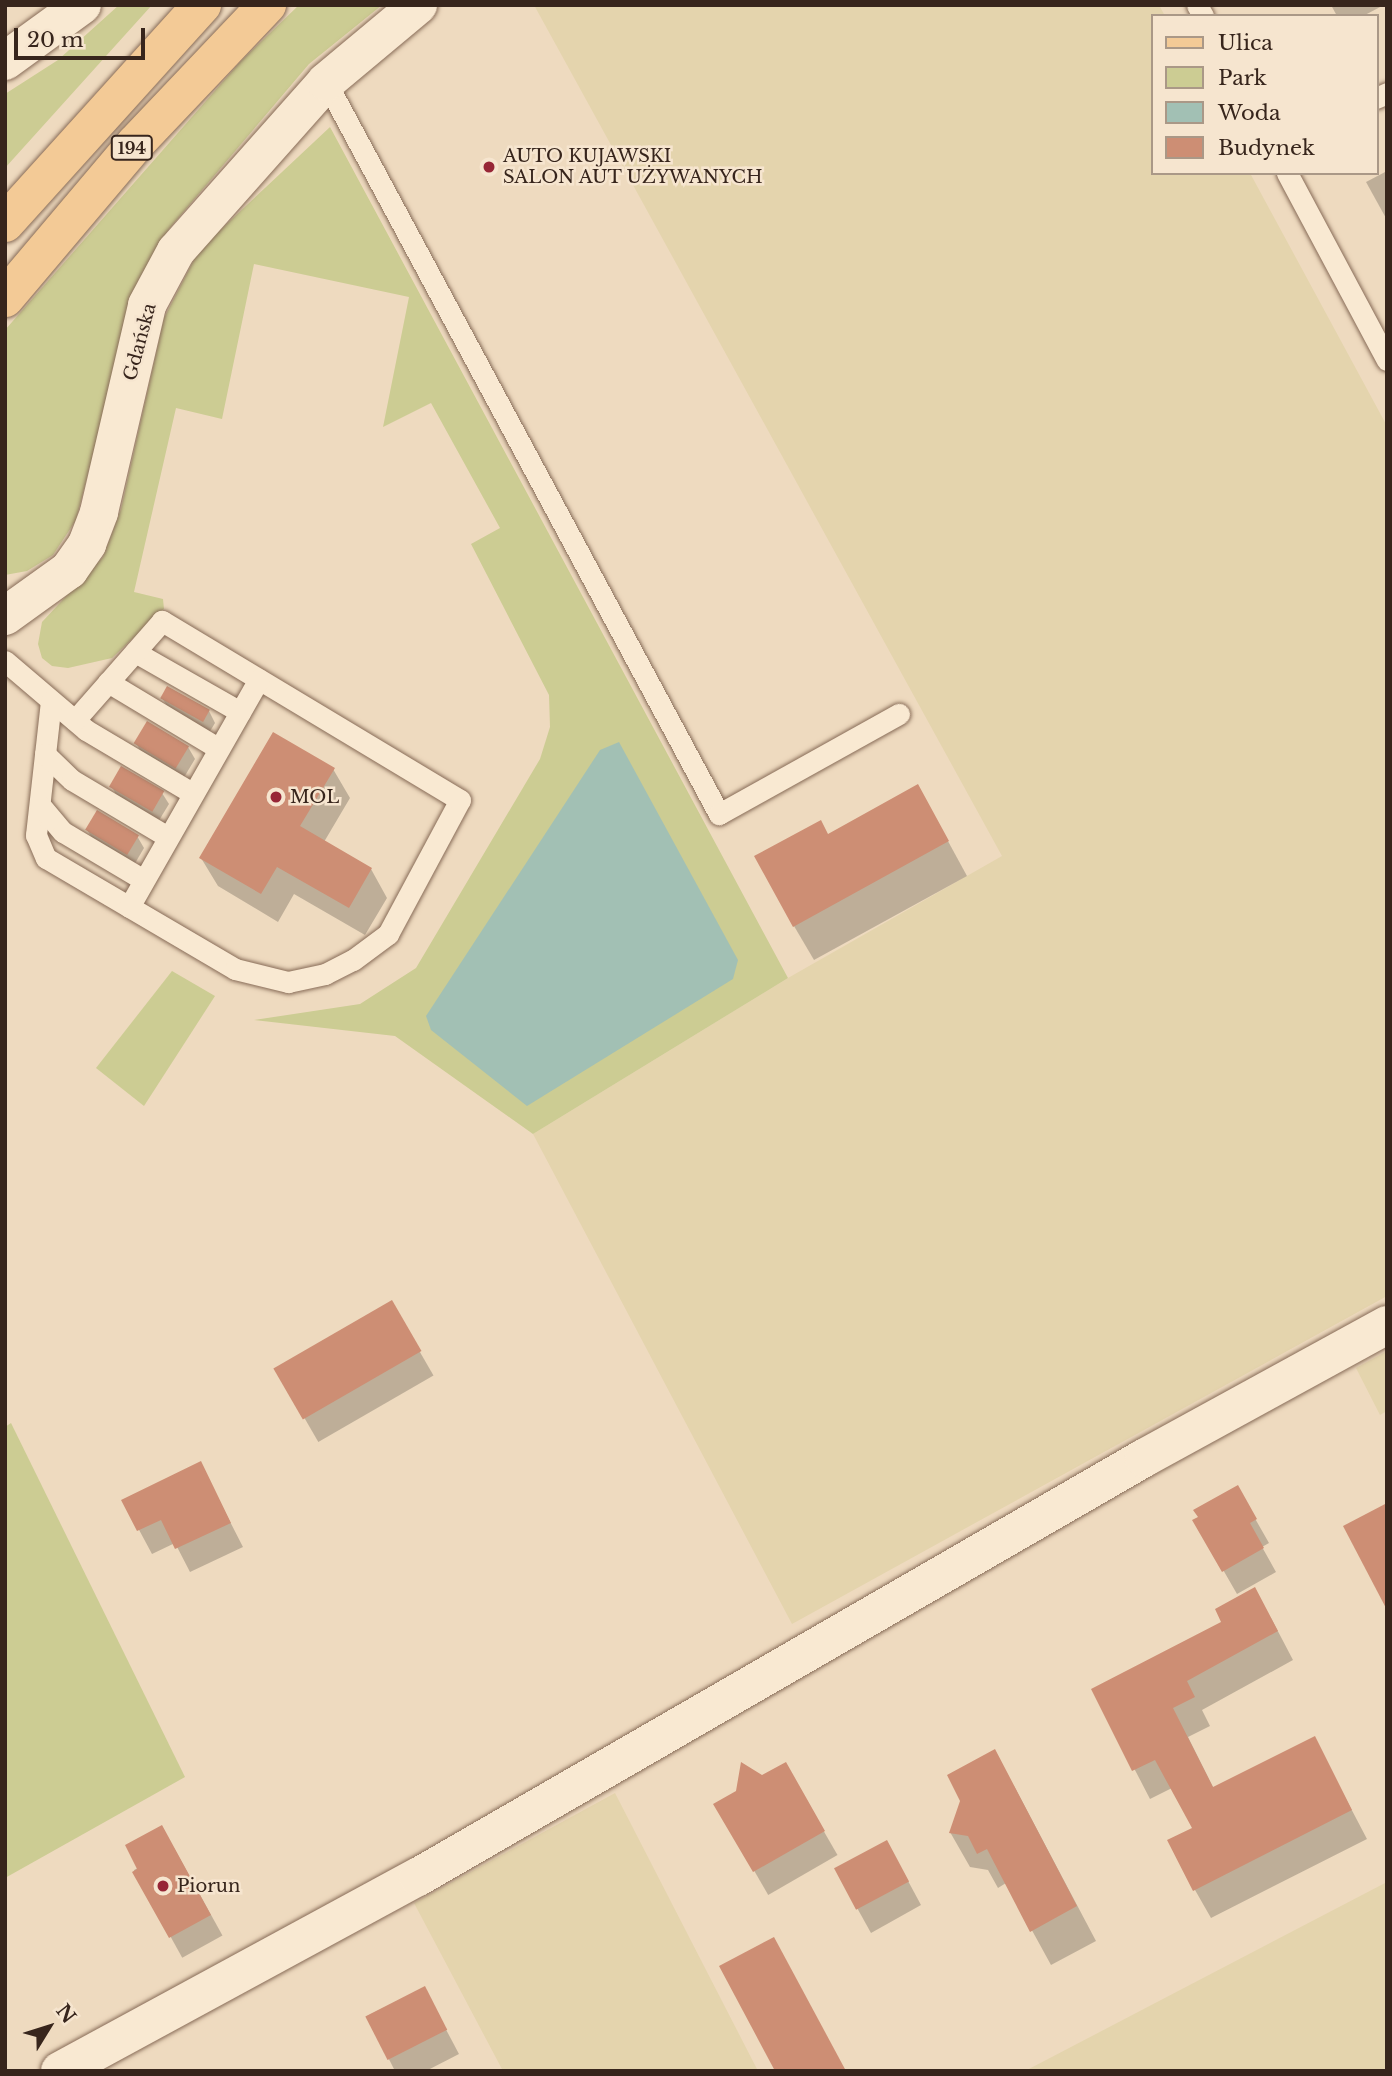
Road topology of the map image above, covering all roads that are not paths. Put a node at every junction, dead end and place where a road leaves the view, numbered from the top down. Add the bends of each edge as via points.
1 (82, 5) edge
2 (202, 5) edge
3 (267, 5) edge
4 (418, 5) edge
5 (5, 61) edge
6 (326, 82) junction
7 (1288, 175) edge
8 (5, 223) edge
9 (5, 298) edge
10 (1387, 360) edge
11 (5, 616) edge
12 (135, 652) junction
13 (5, 661) edge
14 (259, 679) junction
15 (108, 682) junction
16 (51, 701) junction
17 (240, 712) junction
18 (899, 714) dead end
19 (75, 720) junction
20 (218, 748) junction
21 (45, 754) junction
22 (192, 793) junction
23 (40, 805) junction
24 (168, 837) junction
25 (144, 880) junction
26 (129, 907) junction
27 (1387, 1325) edge
28 (60, 2071) edge

1 - 5 street
2 - 8 main road, 194
3 - 9 main road, 194 via 135,144
4 - 6 street, Gdańska
6 - 11 street, Gdańska via 176,251 147,305 99,512 87,544 69,570
6 - 18 lane via 719,814
7 - 10 lane
12 - 14 lane via 162,621
12 - 15 lane
12 - 17 lane
13 - 16 lane
14 - 17 lane
14 - 26 lane via 460,800 388,934 354,960 325,974 288,982 235,969
15 - 19 lane
15 - 20 lane
16 - 19 lane
16 - 21 lane
17 - 20 lane
19 - 22 lane
20 - 22 lane
21 - 23 lane
21 - 24 lane via 72,780
22 - 24 lane
23 - 25 lane via 63,832
23 - 26 lane via 36,835 46,858
24 - 25 lane
25 - 26 lane
27 - 28 street via 1144,1458 418,1877

